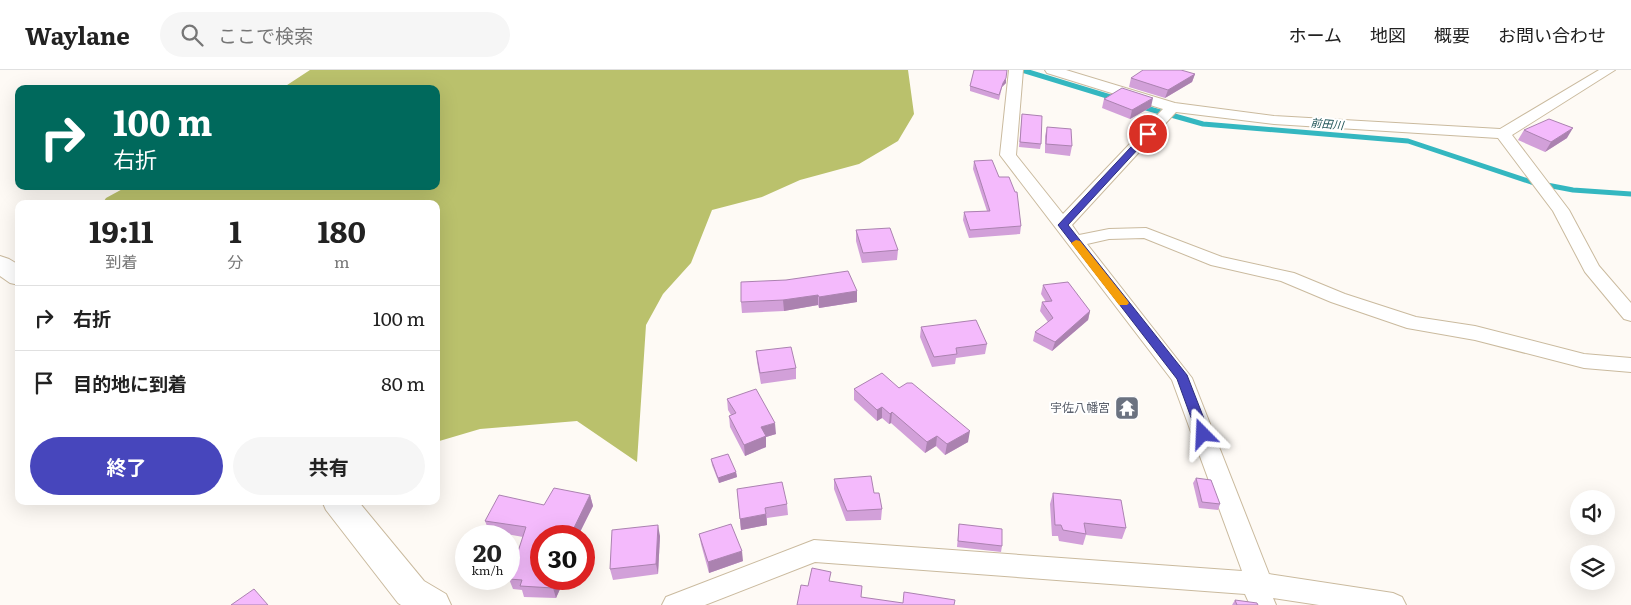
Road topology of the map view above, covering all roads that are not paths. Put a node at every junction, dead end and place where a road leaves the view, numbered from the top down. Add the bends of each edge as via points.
1 (1016, 70) edge
2 (1052, 70) edge
3 (1608, 70) edge
4 (1172, 108) junction
5 (1503, 134) junction
6 (1068, 233) junction
7 (0, 264) edge
8 (15, 274) edge
9 (1631, 315) edge
10 (1631, 365) edge
11 (341, 505) edge
12 (1258, 590) edge
13 (433, 605) edge
14 (675, 605) edge
15 (1393, 605) edge

1 - 6 street via 1008,155
2 - 4 street
3 - 5 street
4 - 5 street via 1274,120
4 - 6 street
5 - 9 street via 1561,210 1591,268
6 - 10 street via 1146,233 1218,261 1287,277 1414,323 1475,333 1584,361
6 - 12 street via 1182,378
7 - 8 main road
11 - 13 main road via 411,592
12 - 14 street via 814,551
12 - 15 street

